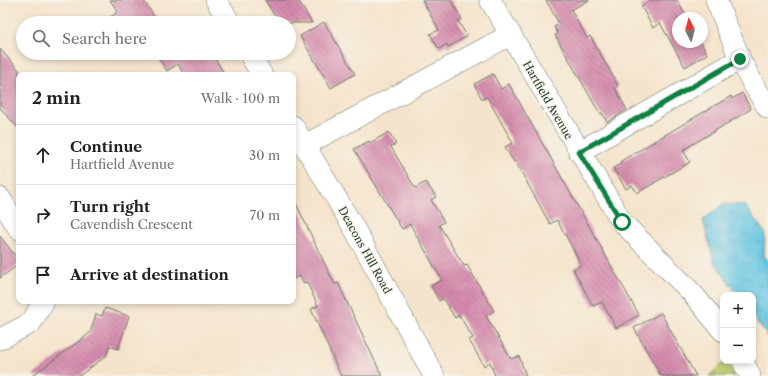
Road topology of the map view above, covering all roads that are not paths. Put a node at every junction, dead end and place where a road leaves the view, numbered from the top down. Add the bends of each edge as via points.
1 (216, 0) edge
2 (490, 0) edge
3 (716, 0) edge
4 (226, 16) edge
5 (510, 35) junction
6 (740, 59) junction
7 (253, 60) edge
8 (260, 72) edge
9 (768, 108) edge
10 (296, 131) edge
11 (305, 145) junction
12 (579, 152) junction
13 (0, 198) edge
14 (16, 224) edge
15 (42, 304) edge
16 (721, 328) edge
17 (0, 339) edge
18 (744, 364) edge
19 (434, 376) edge
20 (750, 376) edge

1 - 4 street
2 - 5 street, Hartfield Avenue
3 - 6 street
5 - 11 street
5 - 12 street, Hartfield Avenue
6 - 9 street
6 - 12 street
7 - 8 street
10 - 11 street, Deacons Hill Road
11 - 19 street, Deacons Hill Road via 354,228
12 - 16 street, Hartfield Avenue via 622,222 693,294
13 - 14 street
15 - 17 street via 31,323
18 - 20 street

